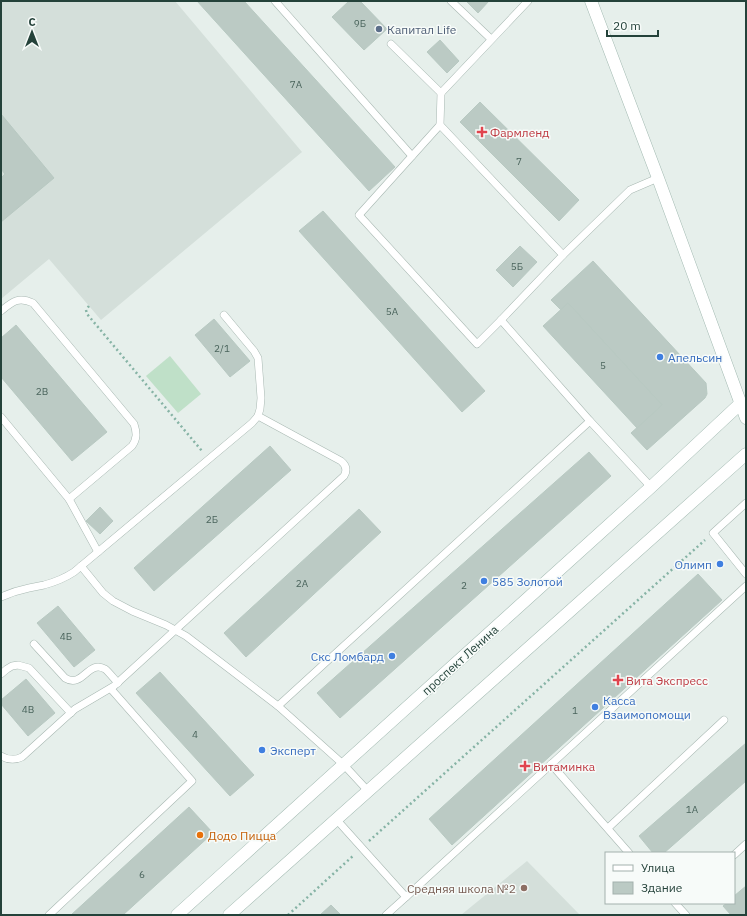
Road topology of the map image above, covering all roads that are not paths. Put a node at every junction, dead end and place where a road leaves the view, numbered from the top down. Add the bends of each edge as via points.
1 (275, 1) edge
2 (451, 1) edge
3 (528, 1) edge
4 (591, 1) edge
5 (491, 40) junction
6 (391, 44) dead end
7 (441, 93) junction
8 (440, 126) junction
9 (412, 156) junction
10 (658, 178) junction
11 (563, 254) junction
12 (1, 311) edge
13 (224, 315) dead end
14 (501, 320) junction
15 (741, 403) junction
16 (258, 416) junction
17 (1, 417) edge
18 (746, 418) edge
19 (590, 421) junction
20 (746, 454) edge
21 (651, 487) junction
22 (69, 499) junction
23 (746, 504) edge
24 (98, 552) junction
25 (82, 566) junction
26 (746, 574) edge
27 (746, 586) edge
28 (1, 597) edge
29 (176, 631) junction
30 (34, 644) dead end
31 (1, 674) edge
32 (118, 683) junction
33 (111, 689) junction
34 (278, 706) junction
35 (71, 713) junction
36 (724, 720) dead end
37 (1, 756) edge
38 (551, 764) junction
39 (344, 765) junction
40 (368, 791) junction
41 (336, 819) junction
42 (608, 828) junction
43 (746, 844) edge
44 (628, 852) edge
45 (735, 854) edge
46 (406, 897) junction
47 (677, 904) edge
48 (49, 915) edge
49 (177, 915) edge
50 (229, 915) edge
51 (386, 915) edge
52 (686, 915) edge

1 - 9 lane
2 - 5 lane
3 - 5 lane
4 - 10 street
5 - 7 lane
6 - 7 lane
7 - 8 lane
8 - 9 lane
8 - 11 lane
9 - 14 lane via 359,215 477,344
10 - 11 lane via 630,190
10 - 15 street
11 - 14 lane
12 - 22 lane via 16,300 22,299 33,303 134,424 136,437 132,446
13 - 16 lane via 257,356 261,398
14 - 19 lane
15 - 18 street
15 - 21 street, проспект Ленина
16 - 24 lane
16 - 29 lane via 341,461 346,473
17 - 22 lane
19 - 21 lane
19 - 34 lane
20 - 40 street
21 - 39 street, проспект Ленина
22 - 24 lane
23 - 26 lane via 713,533
24 - 25 lane
25 - 28 lane via 55,582
25 - 29 lane via 113,601
27 - 38 lane
29 - 32 lane
29 - 34 lane via 195,642
30 - 32 lane via 69,680 80,679 89,670 99,667
31 - 35 lane via 12,666 29,668
32 - 33 lane
33 - 35 lane
33 - 48 lane via 192,781
34 - 39 lane
35 - 37 lane via 22,757 10,760
36 - 42 lane
38 - 42 lane
38 - 46 lane
39 - 40 lane
39 - 49 street, проспект Ленина
40 - 41 street
41 - 46 lane
41 - 50 street
42 - 44 lane
43 - 45 lane
46 - 51 lane
47 - 52 lane

